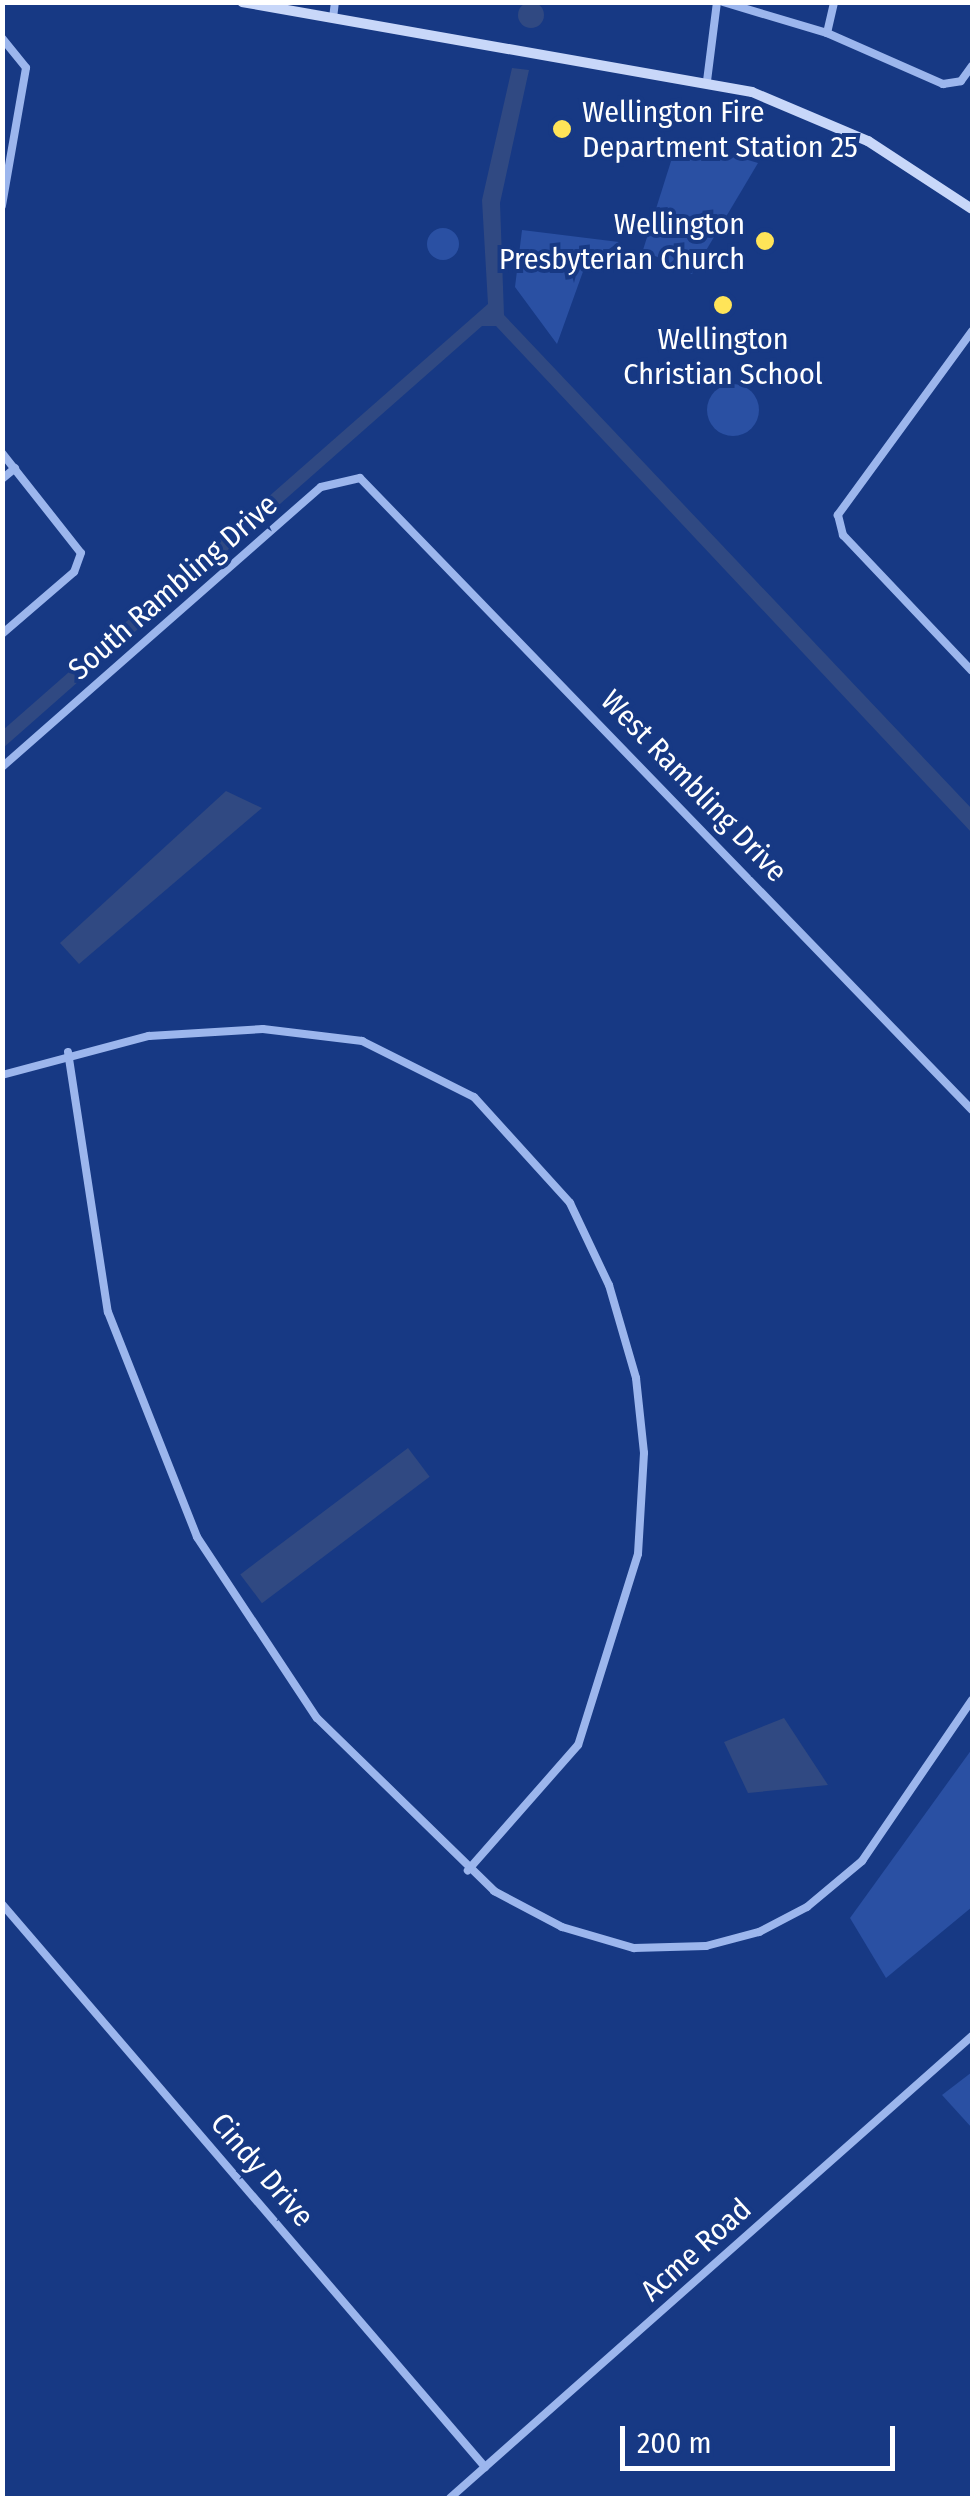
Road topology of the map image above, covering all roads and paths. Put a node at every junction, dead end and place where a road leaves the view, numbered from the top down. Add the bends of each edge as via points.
1 (242, 2) edge
2 (335, 2) edge
3 (720, 2) edge
4 (834, 2) edge
5 (333, 18) junction
6 (827, 32) junction
7 (2, 38) edge
8 (972, 66) edge
9 (708, 81) junction
10 (6, 158) edge
11 (2, 206) edge
12 (972, 208) edge
13 (972, 333) edge
14 (2, 453) edge
15 (16, 468) junction
16 (2, 479) edge
17 (383, 493) joint
18 (2, 634) edge
19 (972, 671) edge
20 (2, 767) edge
21 (68, 1052) junction
22 (2, 1075) edge
23 (972, 1110) edge
24 (972, 1700) edge
25 (468, 1870) junction
26 (2, 1904) edge
27 (972, 2036) edge
28 (485, 2467) junction
29 (461, 2495) edge
30 (450, 2498) edge

1 - 5 street
2 - 5 street
3 - 6 street
3 - 9 street
4 - 6 street
5 - 9 street
6 - 8 street via 943,84 961,81
7 - 10 street via 26,68
9 - 12 street via 837,125
10 - 11 street
13 - 19 street via 890,452 843,502 838,522
14 - 15 street
15 - 16 street
15 - 18 street via 80,553 74,572
17 - 20 street, South Rambling Drive via 353,477 326,484
17 - 23 street, West Rambling Drive
21 - 22 street
21 - 25 street via 81,1182 110,1318 196,1537 317,1718
21 - 25 street via 264,1029 403,1054 517,1135 596,1254 641,1411 644,1504 632,1587 578,1744
24 - 25 street via 862,1861 807,1907 759,1932 706,1946 634,1948 540,1918
26 - 28 street, Cindy Drive
27 - 28 street, Acme Road
28 - 29 street, Acme Road
29 - 30 street, Acme Road

